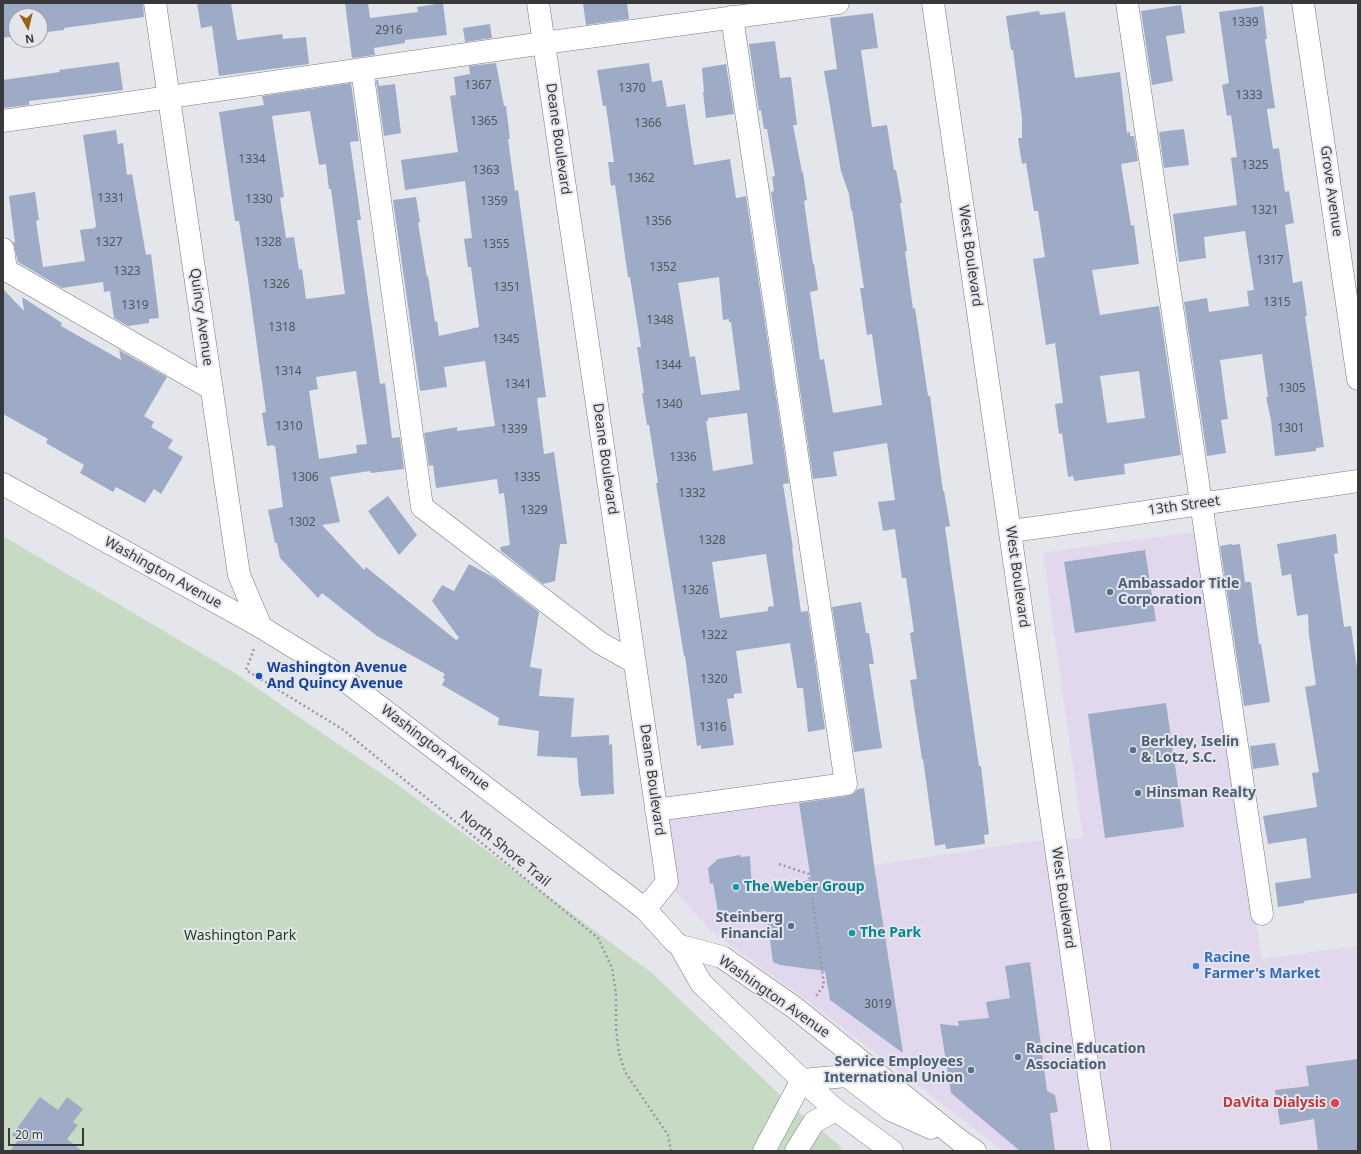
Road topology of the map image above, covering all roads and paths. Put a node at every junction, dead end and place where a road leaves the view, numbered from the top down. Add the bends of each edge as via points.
1 (155, 3) edge
2 (538, 3) edge
3 (838, 3) edge
4 (933, 3) edge
5 (1127, 3) edge
6 (1303, 3) edge
7 (732, 17) junction
8 (544, 43) junction
9 (362, 69) junction
10 (169, 98) junction
11 (3, 121) edge
12 (3, 249) edge
13 (1358, 379) edge
14 (212, 388) junction
15 (1358, 481) edge
16 (3, 484) edge
17 (1202, 504) junction
18 (1011, 531) junction
19 (261, 628) junction
20 (634, 662) junction
21 (656, 810) junction
22 (779, 864) dead end
23 (645, 909) junction
24 (1262, 914) dead end
25 (680, 946) junction
26 (795, 1008) junction
27 (802, 1080) junction
28 (836, 1110) junction
29 (967, 1145) edge
30 (671, 1151) edge
31 (764, 1151) edge
32 (796, 1151) edge
33 (892, 1151) edge
34 (1100, 1151) edge

1 - 10 street, Quincy Avenue
2 - 8 street, Deane Boulevard
3 - 7 street
4 - 18 street, West Boulevard
5 - 17 street
6 - 13 street, Grove Avenue
7 - 8 street
7 - 21 street via 846,784
8 - 9 street
8 - 20 street, Deane Boulevard
9 - 10 street
9 - 20 street via 422,508 600,642
10 - 11 street
10 - 14 street, Quincy Avenue
12 - 14 street via 6,270
14 - 19 street, Quincy Avenue via 239,575
15 - 17 street, 13th Street
16 - 19 street, Washington Avenue
17 - 18 street, 13th Street
17 - 24 street
18 - 34 street, West Boulevard
19 - 23 street, Washington Avenue via 334,672
19 - 30 path, North Shore Trail via 246,670 342,729 598,938 612,968 616,994 618,1047 625,1072 668,1135
20 - 21 street, Deane Boulevard
21 - 23 street, Deane Boulevard via 667,882
22 - 26 path via 809,874 824,985 816,996
23 - 25 street, Washington Avenue
25 - 26 street, Washington Avenue via 722,957
25 - 27 street, Washington Avenue via 701,983
26 - 29 street, Washington Avenue
27 - 28 street, Washington Avenue
27 - 29 street via 847,1076 891,1110
27 - 31 street
28 - 32 street via 814,1122
28 - 33 street, Washington Avenue

